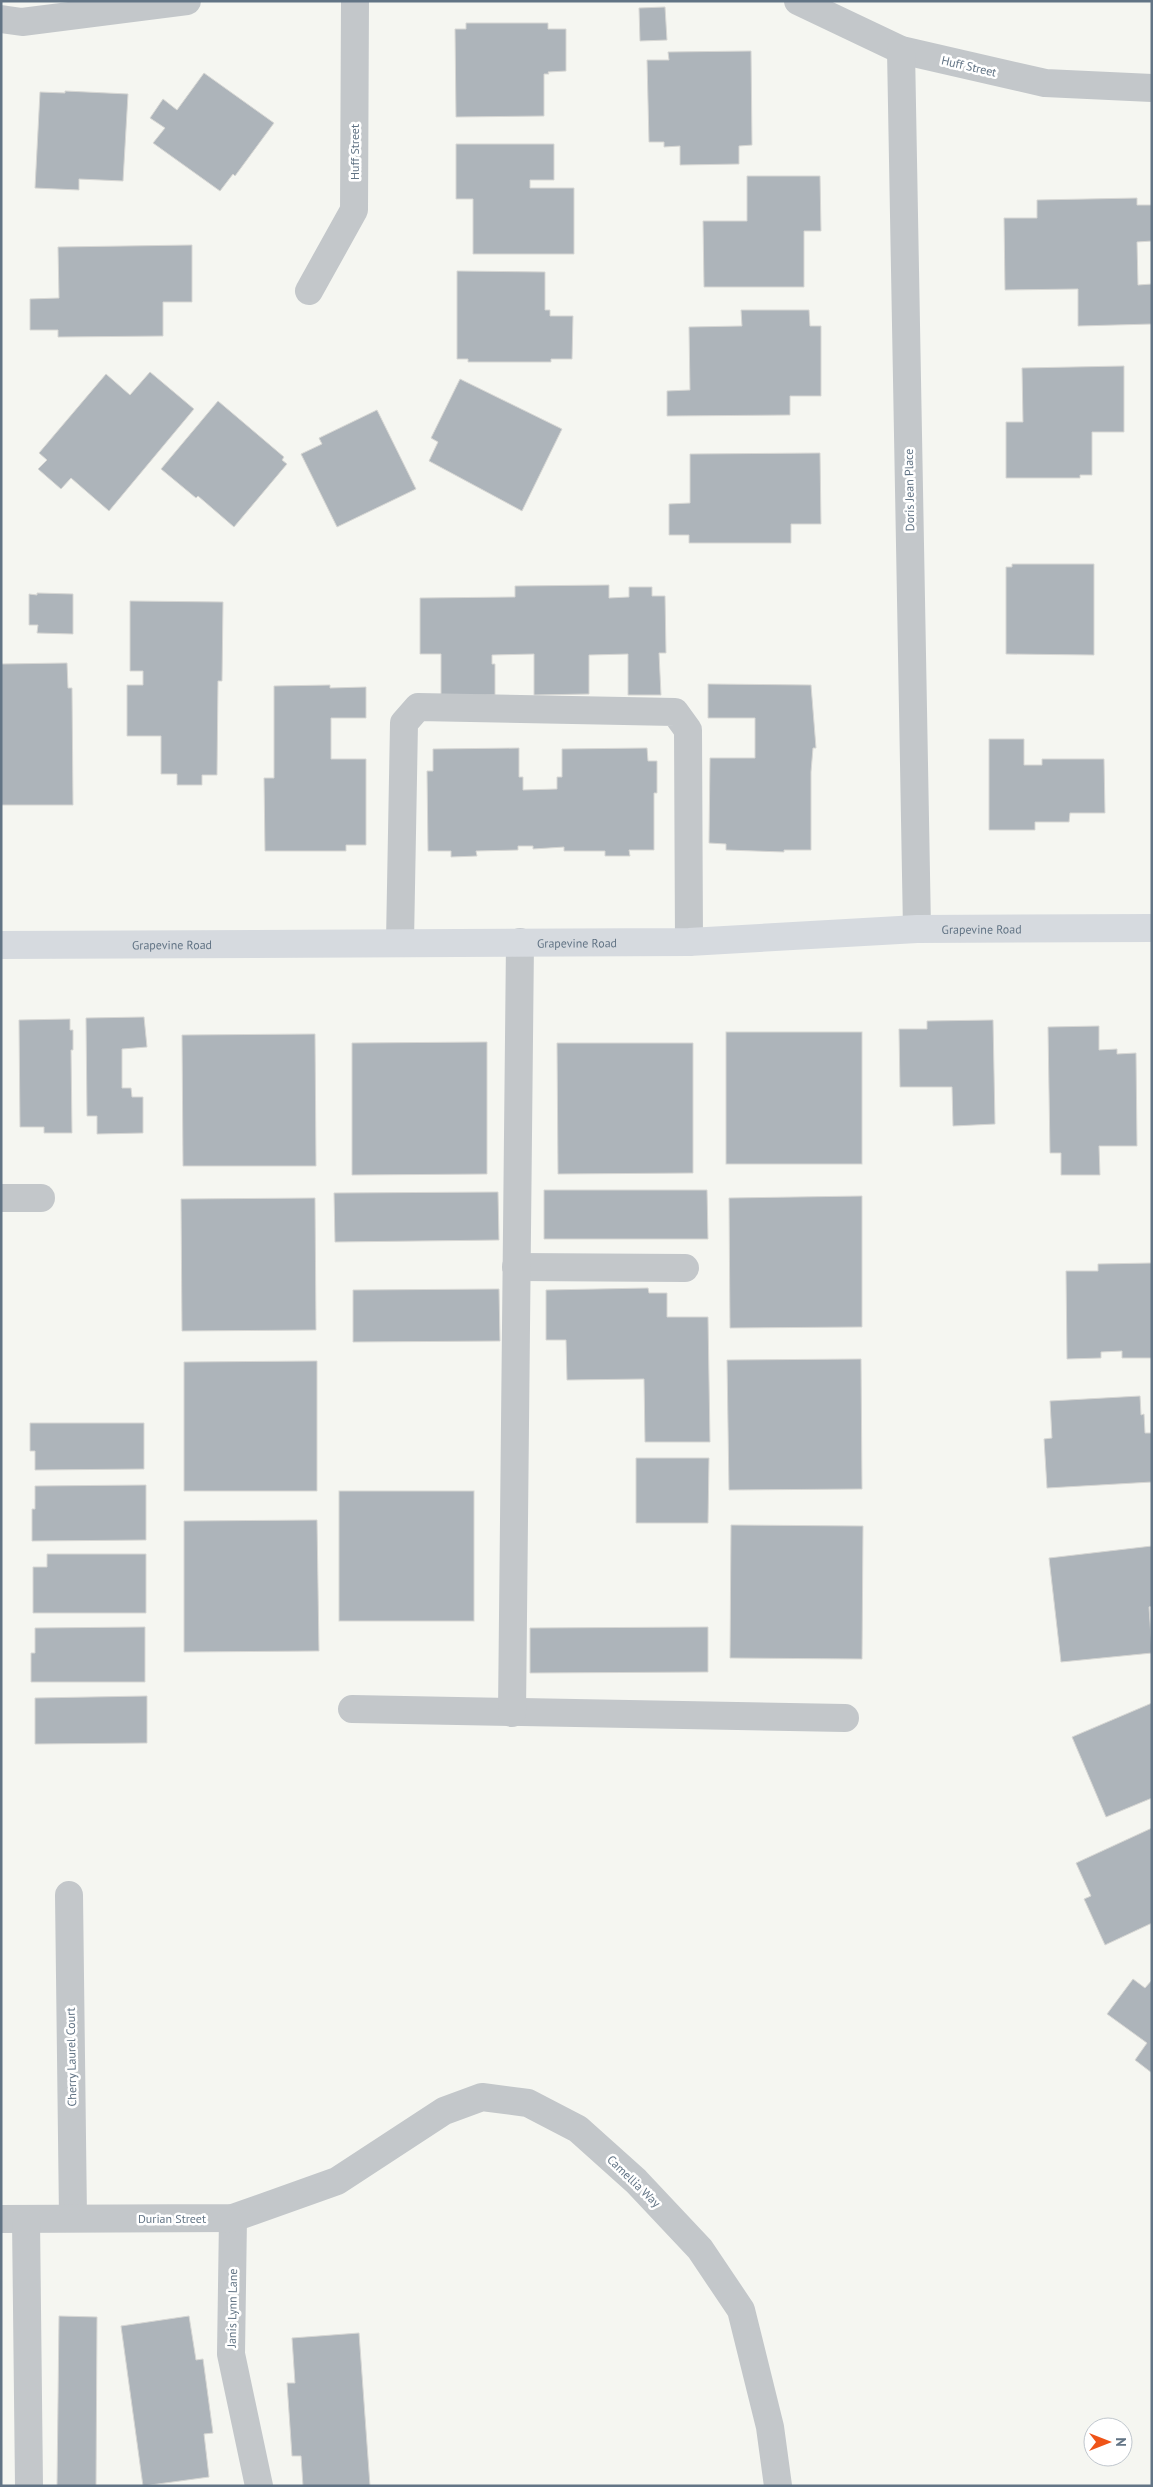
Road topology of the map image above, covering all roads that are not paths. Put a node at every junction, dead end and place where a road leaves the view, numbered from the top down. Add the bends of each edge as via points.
1 (355, 1) edge
2 (798, 1) edge
3 (182, 2) edge
4 (1, 19) edge
5 (901, 50) junction
6 (1152, 88) edge
7 (309, 291) dead end
8 (1152, 928) edge
9 (917, 929) junction
10 (400, 942) junction
11 (520, 942) junction
12 (689, 942) junction
13 (1, 945) edge
14 (1, 1198) edge
15 (41, 1198) dead end
16 (516, 1267) junction
17 (685, 1268) dead end
18 (352, 1708) dead end
19 (512, 1713) junction
20 (845, 1718) dead end
21 (69, 1895) dead end
22 (337, 2181) joint
23 (73, 2218) junction
24 (232, 2218) junction
25 (14, 2219) edge
26 (29, 2486) edge
27 (259, 2486) edge
28 (778, 2486) edge

1 - 7 street, Huff Street via 354,210
2 - 5 street, Huff Street
3 - 4 street via 22,22
5 - 6 street, Huff Street via 1045,82
5 - 9 street, Doris Jean Place
8 - 9 main road, Grapevine Road
9 - 12 main road, Grapevine Road
10 - 11 main road, Grapevine Road
10 - 12 street via 404,723 418,707 675,712 688,730
10 - 13 main road, Grapevine Road
11 - 12 main road, Grapevine Road
11 - 16 street
14 - 15 street
16 - 17 street
16 - 19 street
18 - 19 street
19 - 20 street
21 - 23 street, Cherry Laurel Court
22 - 24 street, Durian Street
22 - 28 street, Camellia Way via 444,2111 482,2096 528,2103 578,2129 636,2181 700,2249 741,2310 770,2427
23 - 24 street, Durian Street
23 - 25 street, Durian Street
24 - 27 street, Janis Lynn Lane via 231,2354
25 - 26 street

